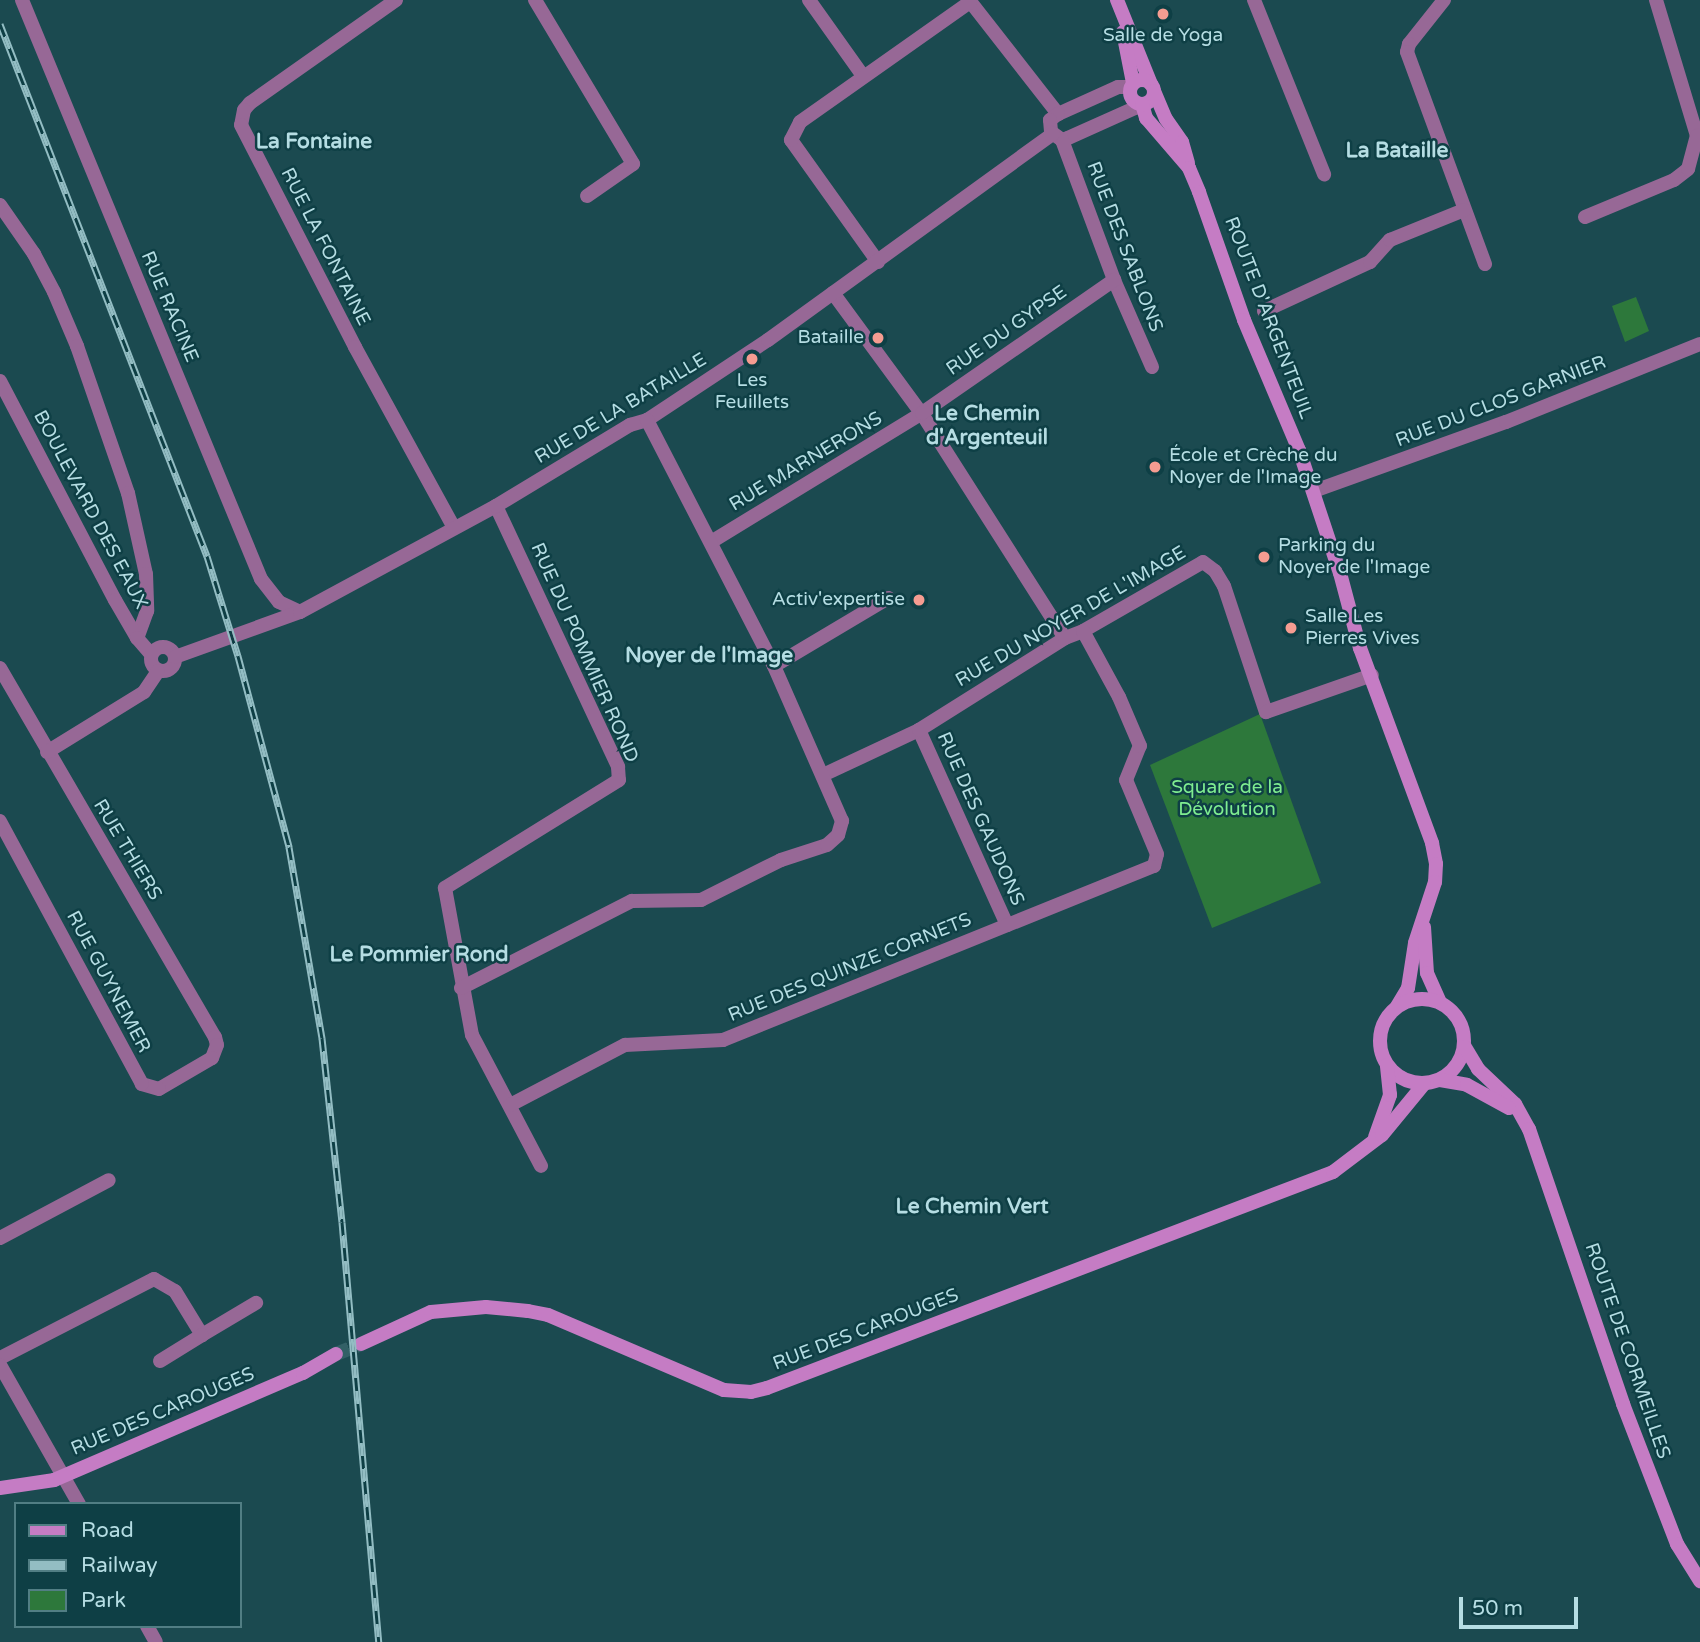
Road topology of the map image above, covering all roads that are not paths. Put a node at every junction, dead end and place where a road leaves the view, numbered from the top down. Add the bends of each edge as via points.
1 (22, 0) edge
2 (396, 0) edge
3 (536, 0) edge
4 (810, 0) edge
5 (1117, 0) edge
6 (1254, 0) edge
7 (1444, 0) edge
8 (1656, 0) edge
9 (969, 1) edge
10 (1123, 17) junction
11 (863, 76) junction
12 (1131, 85) junction
13 (1152, 87) junction
14 (1138, 103) junction
15 (1058, 114) junction
16 (1699, 136) edge
17 (1057, 137) junction
18 (1189, 168) junction
19 (1324, 174) dead end
20 (587, 196) dead end
21 (0, 205) edge
22 (1464, 210) junction
23 (1585, 217) dead end
24 (877, 262) junction
25 (1485, 264) dead end
26 (1114, 280) junction
27 (833, 293) junction
28 (1264, 311) dead end
29 (1700, 344) edge
30 (1152, 367) dead end
31 (0, 380) edge
32 (922, 414) junction
33 (647, 420) junction
34 (1314, 491) junction
35 (496, 506) junction
36 (454, 527) junction
37 (711, 542) junction
38 (888, 598) dead end
39 (300, 612) junction
40 (1083, 631) junction
41 (137, 638) junction
42 (1065, 638) junction
43 (151, 654) junction
44 (175, 657) junction
45 (774, 666) junction
46 (0, 667) edge
47 (158, 671) junction
48 (1372, 675) junction
49 (919, 730) junction
50 (47, 752) junction
51 (823, 775) junction
52 (0, 821) edge
53 (1424, 922) junction
54 (1007, 925) junction
55 (461, 988) junction
56 (1440, 1002) junction
57 (1397, 1006) junction
58 (1465, 1047) junction
59 (216, 1053) joint
60 (1387, 1065) junction
61 (1440, 1080) junction
62 (1424, 1084) junction
63 (510, 1105) junction
64 (1527, 1124) junction
65 (1373, 1142) junction
66 (541, 1166) dead end
67 (109, 1180) dead end
68 (0, 1238) edge
69 (256, 1303) dead end
70 (202, 1335) junction
71 (361, 1344) tunnel mouth
72 (336, 1354) tunnel mouth
73 (0, 1358) edge
74 (160, 1361) dead end
75 (0, 1364) edge
76 (63, 1475) junction
77 (0, 1488) edge
78 (78, 1502) edge
79 (1700, 1581) edge

1 - 39 street, RUE RACINE via 261,579 279,602
2 - 36 street, RUE LA FONTAINE via 250,103 241,125
3 - 20 street via 633,164
4 - 11 street
5 - 10 main road, ROUTE D'ARGENTEUIL
6 - 19 street
7 - 22 street via 1407,52
8 - 16 street
9 - 11 street
9 - 15 street
10 - 12 main road, ROUTE D'ARGENTEUIL
10 - 13 main road, ROUTE D'ARGENTEUIL
11 - 24 street via 800,122 791,140
12 - 13 main road via 1140,79
12 - 14 main road via 1130,95
12 - 15 street
13 - 14 main road via 1152,99
13 - 18 main road, ROUTE D'ARGENTEUIL via 1185,148
14 - 17 street, RUE DE LA BATAILLE
14 - 18 main road, ROUTE D'ARGENTEUIL
15 - 17 street via 1050,120
16 - 23 street via 1689,169 1681,175
17 - 24 street, RUE DE LA BATAILLE
17 - 26 street, RUE DES SABLONS
18 - 34 main road, ROUTE D'ARGENTEUIL via 1244,320
21 - 41 street via 54,292 128,493 146,574 147,611
22 - 25 street
22 - 28 street via 1390,240 1370,262
24 - 27 street, RUE DE LA BATAILLE
26 - 30 street, RUE DES SABLONS
26 - 32 street, RUE DU GYPSE
27 - 32 street
27 - 33 street, RUE DE LA BATAILLE
29 - 34 street, RUE DU CLOS GARNIER via 1506,422
31 - 41 street, BOULEVARD DES EAUX
32 - 37 street, RUE MARNERONS
32 - 42 street
33 - 35 street, RUE DE LA BATAILLE via 630,425
33 - 37 street
34 - 48 main road, ROUTE D'ARGENTEUIL
35 - 36 street, RUE DE LA BATAILLE
35 - 55 street, RUE DU POMMIER ROND via 618,767 619,779 445,888
36 - 39 street, RUE DE LA BATAILLE
37 - 45 street
38 - 45 street
39 - 44 street, RUE DE LA BATAILLE
40 - 42 street, RUE DU NOYER DE L'IMAGE
40 - 48 street, RUE DU NOYER DE L'IMAGE via 1202,562 1219,577 1266,712
40 - 54 street, RUE DES QUINZE CORNETS via 1140,746 1126,780 1157,854 1154,866
41 - 43 street, BOULEVARD DES EAUX
42 - 49 street, RUE DU NOYER DE L'IMAGE
43 - 44 street via 164,647
43 - 47 street via 150,662
44 - 47 street via 170,669
45 - 51 street
46 - 50 street, RUE THIERS
47 - 50 street via 144,692
48 - 53 main road, ROUTE D'ARGENTEUIL via 1436,860
49 - 51 street, RUE DU NOYER DE L'IMAGE
49 - 54 street, RUE DES GAUDONS
50 - 59 street, RUE THIERS via 215,1037
51 - 55 street via 842,821 838,835 827,845 781,860 701,900 632,901
52 - 59 street, RUE GUYNEMER via 142,1084 159,1089
53 - 56 main road, ROUTE D'ARGENTEUIL via 1427,973
53 - 57 main road, ROUTE D'ARGENTEUIL via 1415,943 1408,988
54 - 63 street, RUE DES QUINZE CORNETS via 723,1040 625,1045
55 - 63 street, RUE DU POMMIER ROND via 472,1035
56 - 57 main road via 1418,999
56 - 58 main road via 1459,1019
57 - 60 main road via 1380,1033 1379,1046
58 - 61 main road via 1452,1072
58 - 64 main road via 1478,1069 1515,1104
60 - 62 main road via 1403,1079
60 - 65 main road via 1390,1095
61 - 62 main road
61 - 64 main road via 1485,1093
62 - 65 main road, RUE DES CAROUGES
63 - 66 street, RUE DU POMMIER ROND
64 - 79 main road, ROUTE DE CORMEILLES via 1628,1416 1677,1544
65 - 71 main road, RUE DES CAROUGES via 1333,1172 751,1392 724,1390 548,1315 528,1311 486,1307 431,1312
67 - 68 street
69 - 70 street
70 - 73 street via 175,1291 153,1279
70 - 74 street
72 - 76 main road, RUE DES CAROUGES via 303,1373
75 - 76 street
76 - 77 main road, RUE DES CAROUGES
76 - 78 street

